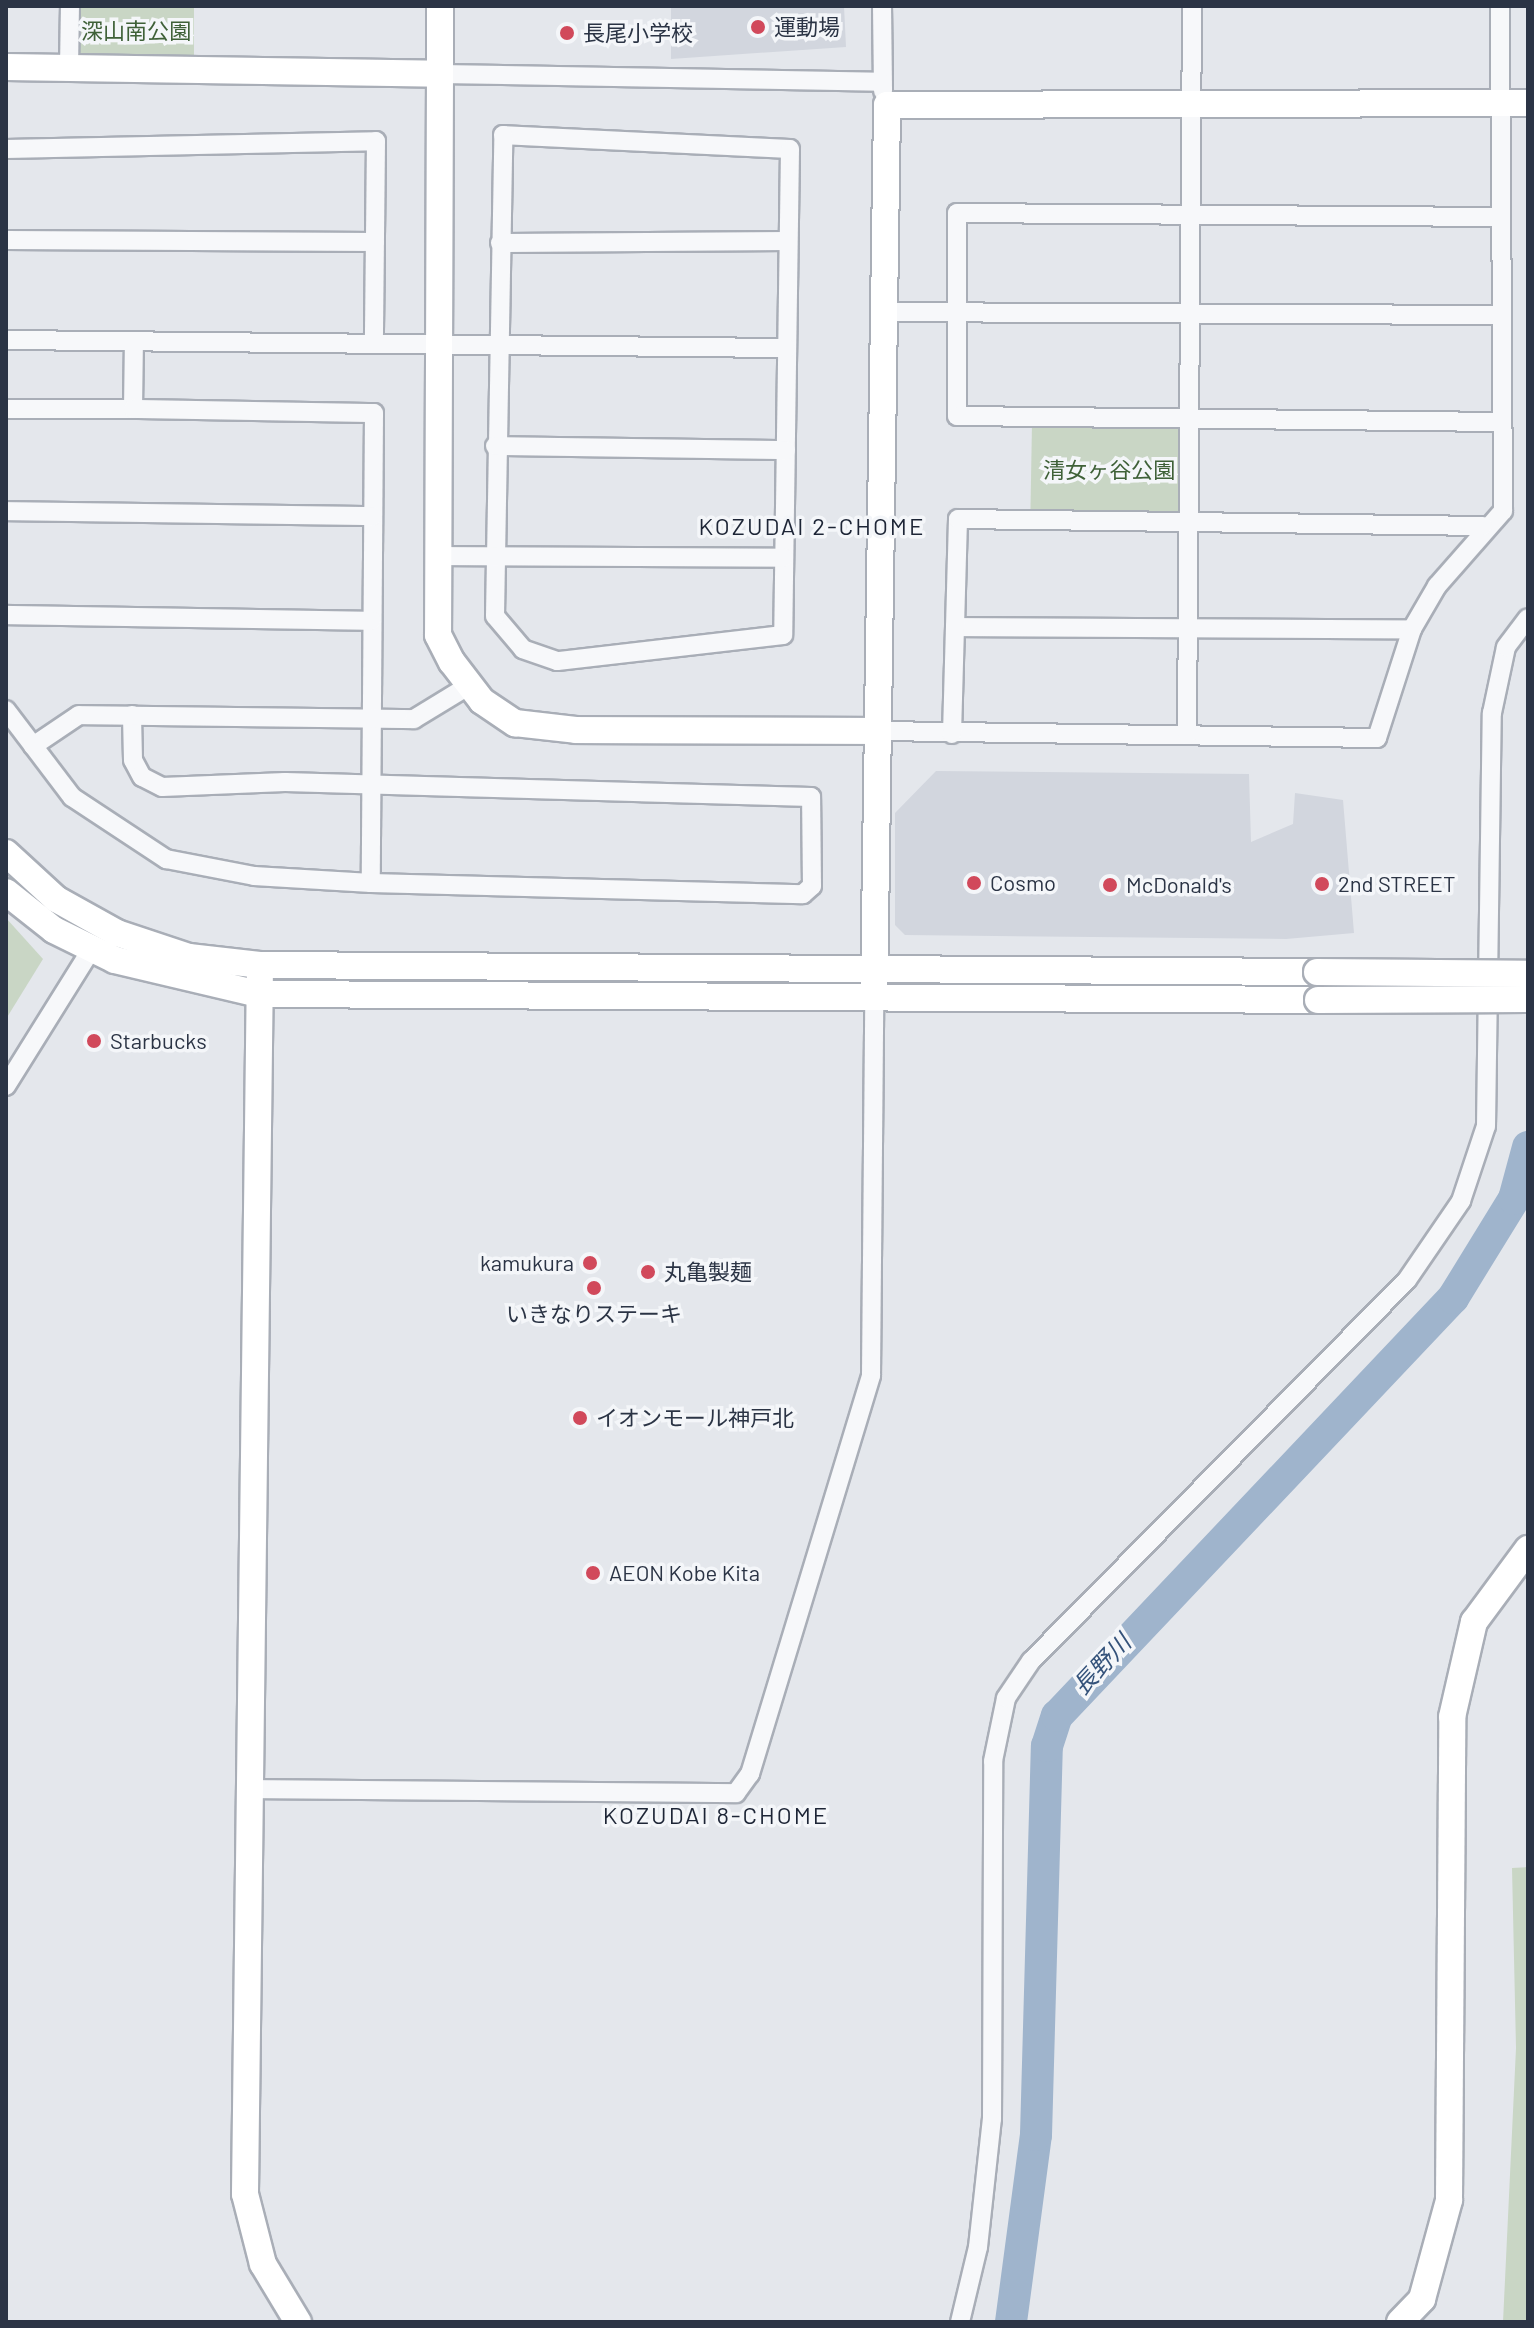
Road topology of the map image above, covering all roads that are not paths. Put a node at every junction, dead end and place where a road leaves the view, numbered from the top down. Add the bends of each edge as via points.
1 (70, 6) edge
2 (440, 6) edge
3 (882, 6) edge
4 (1192, 6) edge
5 (1500, 6) edge
6 (6, 67) edge
7 (69, 68) junction
8 (440, 74) junction
9 (883, 94) junction
10 (1191, 102) junction
11 (1500, 103) junction
12 (1528, 103) edge
13 (6, 149) edge
14 (1190, 215) junction
15 (1501, 217) junction
16 (6, 240) edge
17 (788, 241) junction
18 (375, 242) junction
19 (500, 243) junction
20 (880, 312) junction
21 (957, 312) junction
22 (1190, 313) junction
23 (1501, 315) junction
24 (6, 340) edge
25 (134, 341) junction
26 (374, 344) junction
27 (498, 345) junction
28 (436, 346) junction
29 (787, 348) junction
30 (6, 409) edge
31 (133, 409) junction
32 (1189, 418) junction
33 (1502, 422) junction
34 (495, 446) junction
35 (786, 450) junction
36 (6, 511) edge
37 (373, 516) junction
38 (1188, 522) junction
39 (1483, 526) junction
40 (492, 554) junction
41 (437, 556) junction
42 (784, 558) junction
43 (6, 615) edge
44 (1528, 618) edge
45 (372, 621) junction
46 (955, 627) junction
47 (1188, 628) junction
48 (1412, 629) junction
49 (468, 686) junction
50 (6, 710) edge
51 (132, 715) junction
52 (372, 720) junction
53 (877, 731) junction
54 (952, 734) junction
55 (1187, 735) junction
56 (33, 746) junction
57 (371, 784) junction
58 (6, 853) edge
59 (371, 883) junction
60 (6, 892) edge
61 (91, 950) junction
62 (260, 965) junction
63 (1528, 974) edge
64 (875, 981) junction
65 (259, 994) junction
66 (1528, 999) edge
67 (6, 1086) edge
68 (1528, 1549) edge
69 (252, 1789) junction
70 (298, 2322) edge
71 (960, 2322) edge
72 (1400, 2322) edge

1 - 7 street
2 - 8 street
3 - 9 street
4 - 10 street
5 - 11 street
6 - 7 street
7 - 8 street
8 - 9 street
8 - 28 street
9 - 10 street
9 - 20 street
10 - 11 street
10 - 14 street
11 - 12 street
11 - 15 street
13 - 18 street via 376,141
14 - 15 street
14 - 21 street via 957,213
14 - 22 street
15 - 23 street
16 - 18 street
17 - 19 street
17 - 19 street via 790,149 503,135
17 - 29 street
18 - 26 street
19 - 27 street
20 - 21 street
20 - 53 street
21 - 22 street
21 - 32 street via 957,416
22 - 23 street
22 - 32 street
23 - 33 street
24 - 25 street
25 - 26 street
25 - 31 street
26 - 28 street
27 - 28 street
27 - 29 street
27 - 34 street
28 - 41 street
29 - 35 street
30 - 31 street
31 - 37 street via 374,413
32 - 33 street
32 - 38 street
33 - 39 street via 1503,511
34 - 35 street
34 - 40 street
35 - 42 street
36 - 37 street
37 - 45 street
38 - 39 street
38 - 46 street via 958,519
38 - 47 street
39 - 48 street
40 - 41 street
40 - 42 street
40 - 42 street via 495,616 523,649 557,661 783,635
41 - 49 street via 438,635
43 - 45 street
44 - 71 street via 1506,647 1492,713 1486,1126 1461,1201 1407,1280 1031,1661 1006,1698 993,1761 992,2119 978,2247
45 - 52 street
46 - 47 street
46 - 54 street
47 - 48 street
47 - 55 street
48 - 55 street via 1377,738
49 - 52 street via 414,719
49 - 53 street via 515,723 576,730
50 - 56 street
51 - 52 street
51 - 56 street via 79,715
51 - 57 street via 133,760 142,777 162,787
52 - 57 street
53 - 54 street
53 - 64 street
54 - 55 street
56 - 59 street via 72,797 166,859 254,876
57 - 59 street
57 - 59 street via 811,797 812,886 803,894
58 - 62 street via 56,899 117,933 189,957
60 - 61 street
61 - 65 street via 165,977
61 - 67 street
62 - 64 street
62 - 65 street
63 - 64 street, bridge via 1317,972
64 - 65 street
64 - 66 street, bridge via 1318,1000
64 - 69 street via 871,1375 750,1774 736,1793
65 - 69 street
68 - 72 street via 1474,1622 1452,1717 1449,2200 1422,2299
69 - 70 street via 245,2194 259,2252

